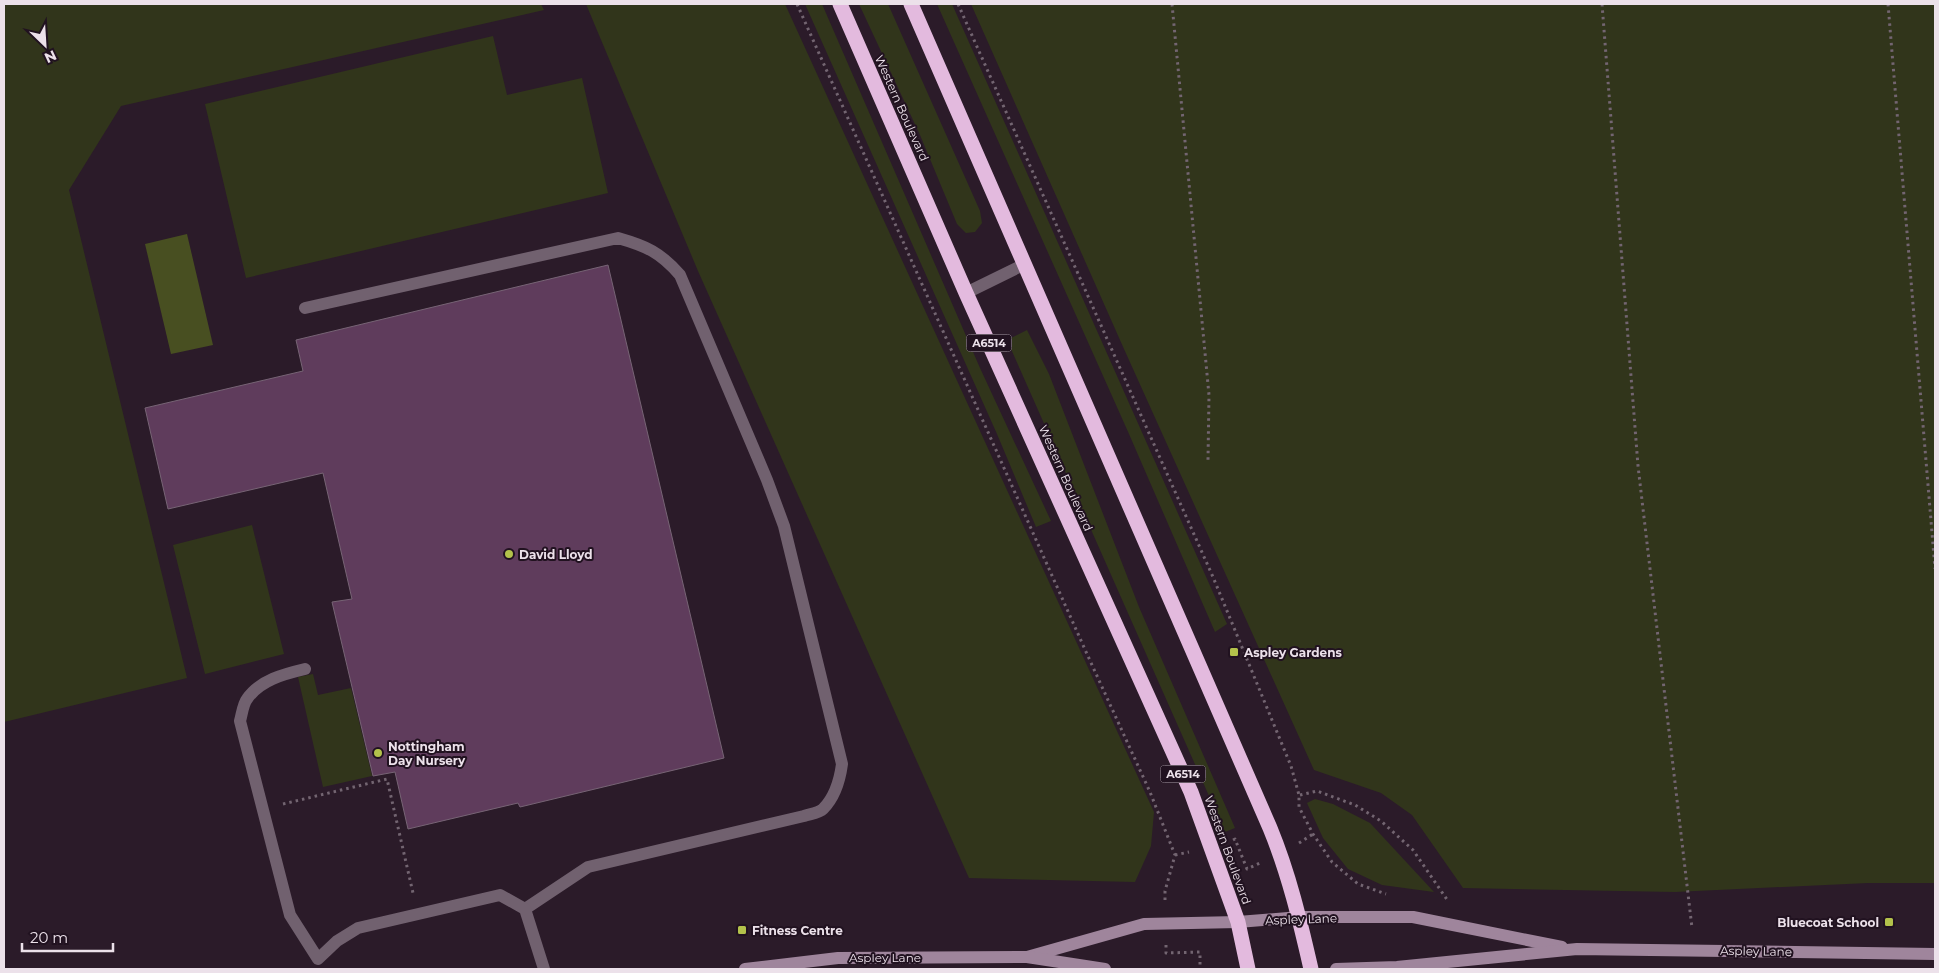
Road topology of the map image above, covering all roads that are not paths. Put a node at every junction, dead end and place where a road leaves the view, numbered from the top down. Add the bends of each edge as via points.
1 (840, 4) edge
2 (912, 4) edge
3 (1025, 264) junction
4 (966, 293) junction
5 (305, 308) dead end
6 (305, 669) dead end
7 (525, 909) junction
8 (1300, 917) junction
9 (1238, 922) junction
10 (1577, 949) junction
11 (1935, 954) edge
12 (1027, 957) junction
13 (544, 969) edge
14 (744, 969) edge
15 (1106, 969) edge
16 (1248, 969) edge
17 (1311, 969) edge
18 (1336, 969) edge

1 - 4 highway, Western Boulevard / A6514
2 - 3 highway
3 - 4 street
3 - 8 highway via 1280,853
4 - 9 highway, Western Boulevard / A6514 via 1192,792
5 - 7 street via 618,238 645,246 680,275 784,526 842,764 833,796 822,810 804,816 588,867
6 - 7 street via 278,675 257,688 246,700 240,721 290,915 318,959 337,941 358,928 418,913 500,895
7 - 13 street
8 - 9 main road, Aspley Lane
8 - 10 main road, Aspley Lane via 1413,917
8 - 17 highway
9 - 12 main road, Aspley Lane via 1144,924
9 - 16 highway, Western Boulevard / A6514
10 - 11 main road, Aspley Lane
10 - 18 main road, Aspley Lane via 1397,968
12 - 14 main road, Aspley Lane via 838,958
12 - 15 main road, Aspley Lane

